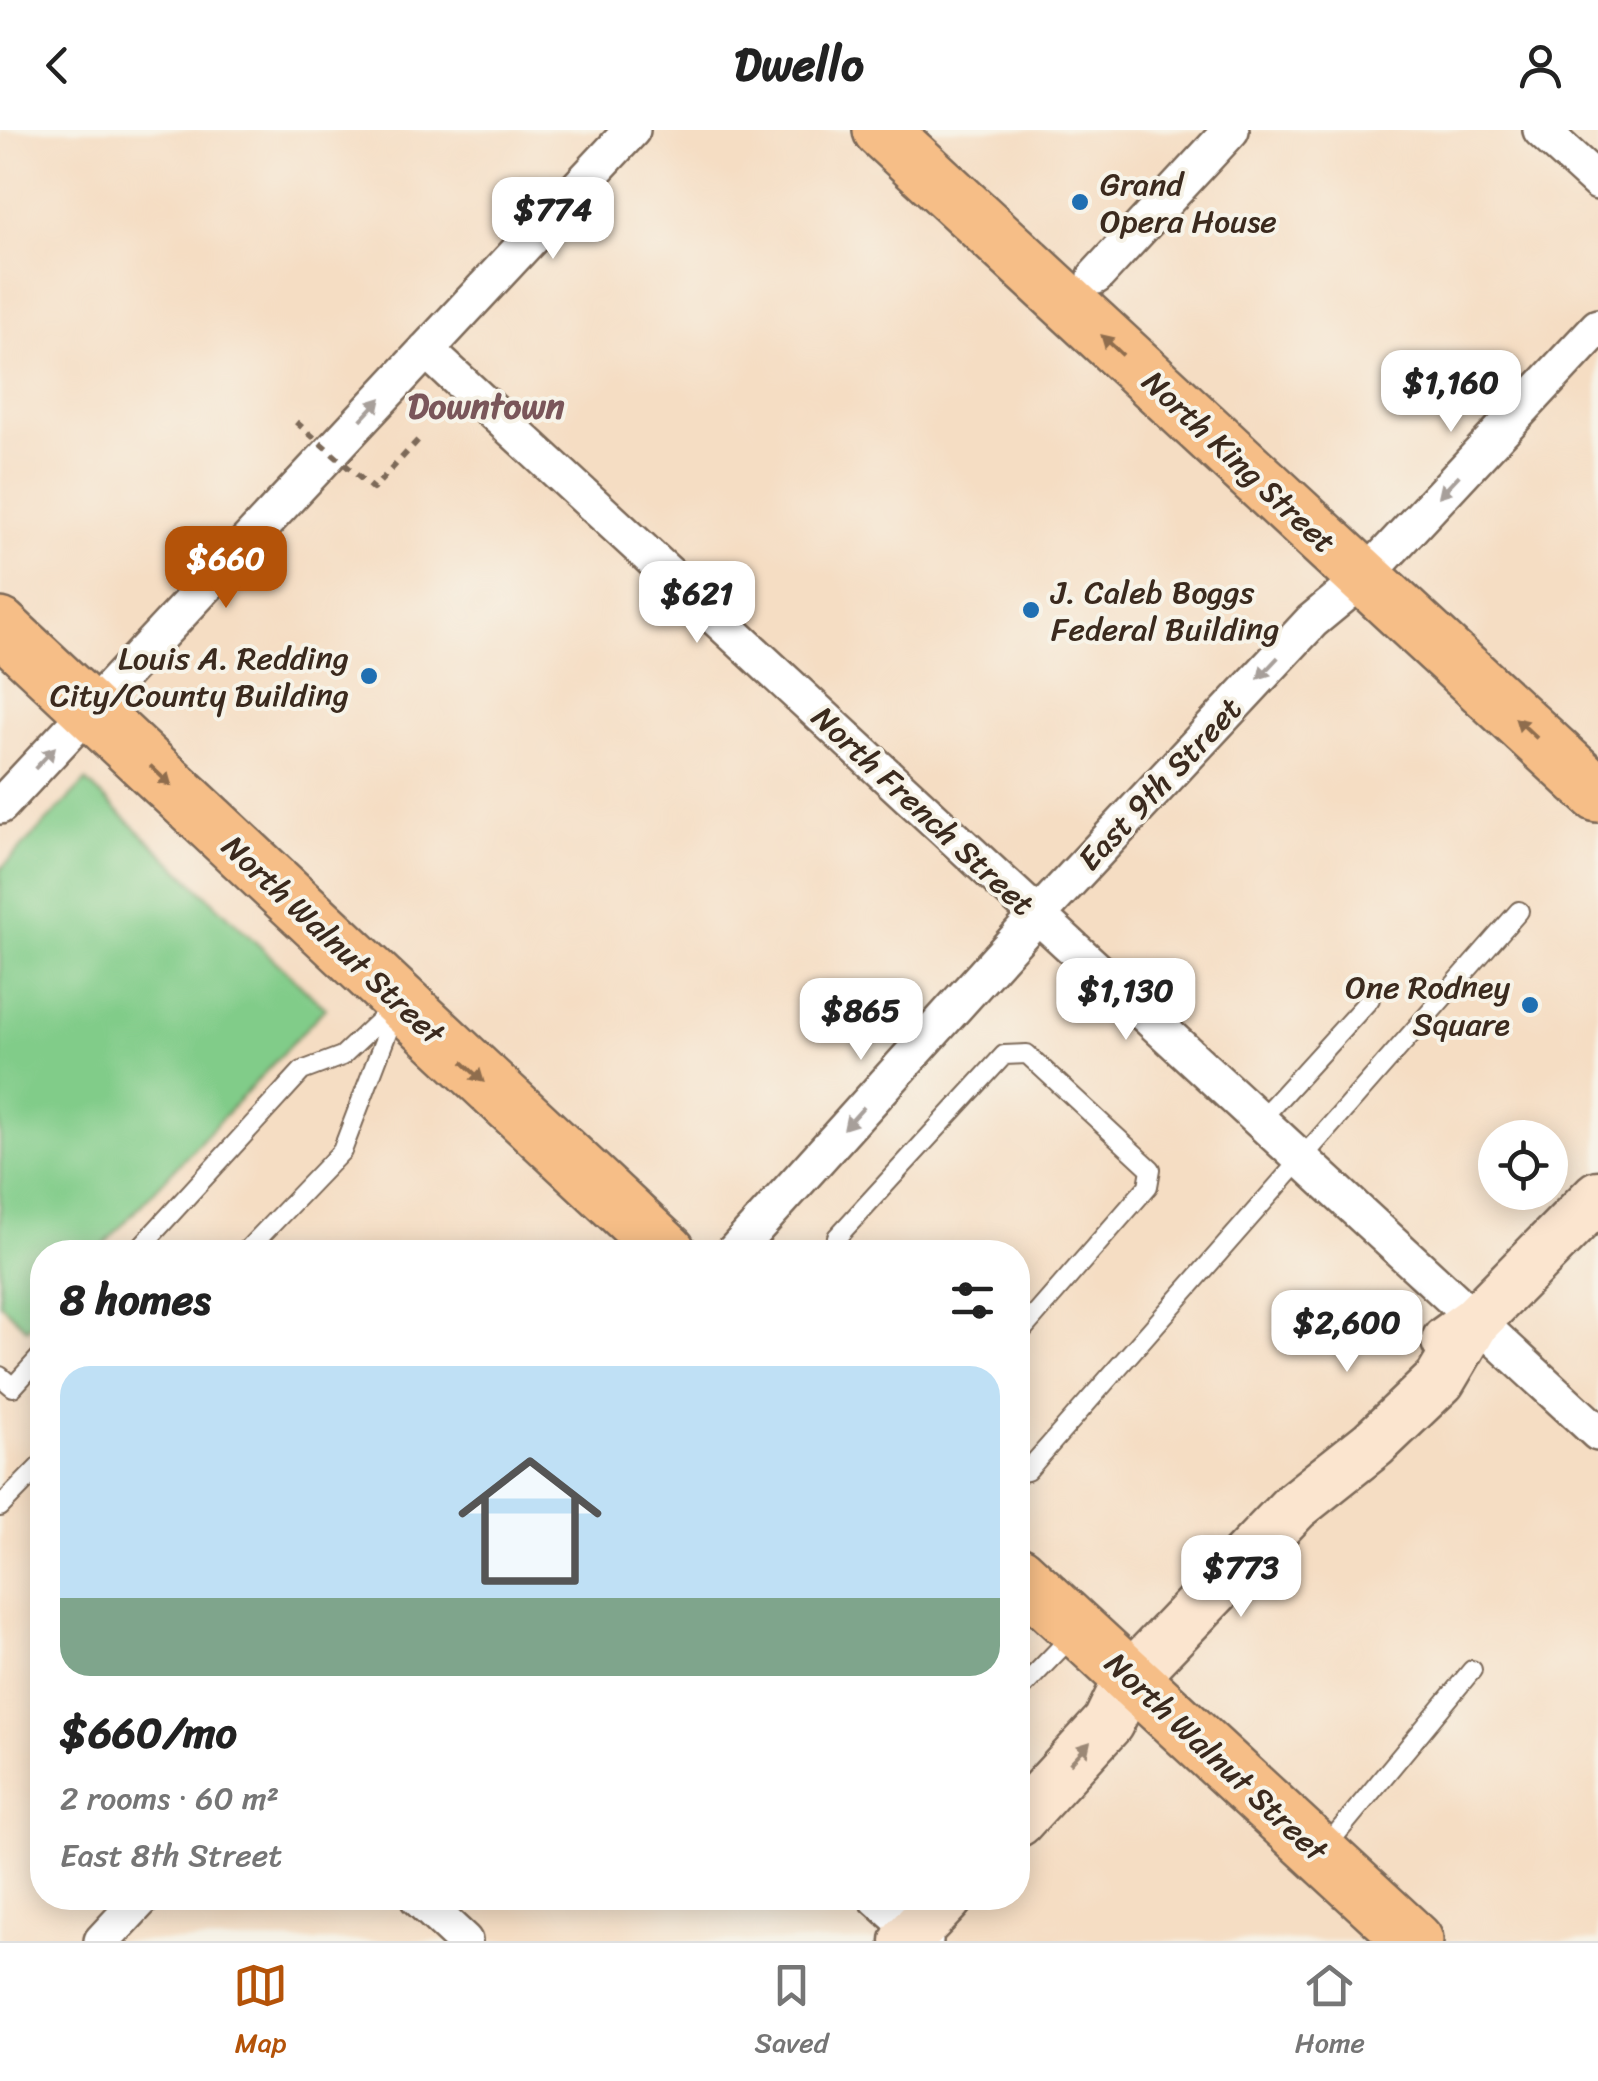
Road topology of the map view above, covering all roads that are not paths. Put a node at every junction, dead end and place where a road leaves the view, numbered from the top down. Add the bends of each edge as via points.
1 (632, 130) edge
2 (881, 130) edge
3 (1230, 130) edge
4 (1541, 130) edge
5 (1598, 182) edge
6 (1096, 276) dead end
7 (1598, 327) edge
8 (426, 350) junction
9 (1364, 578) junction
10 (0, 626) edge
11 (90, 710) junction
12 (1598, 794) edge
13 (0, 806) edge
14 (1518, 911) dead end
15 (1037, 916) junction
16 (1370, 999) dead end
17 (398, 1003) junction
18 (1259, 1122) junction
19 (1301, 1161) junction
20 (1598, 1196) edge
21 (147, 1240) edge
22 (256, 1240) edge
23 (655, 1240) edge
24 (745, 1240) edge
25 (836, 1240) edge
26 (1030, 1321) edge
27 (1475, 1322) junction
28 (30, 1369) edge
29 (0, 1376) edge
30 (1598, 1433) edge
31 (1030, 1467) edge
32 (30, 1476) edge
33 (0, 1506) edge
34 (1030, 1585) edge
35 (1078, 1630) junction
36 (1472, 1670) dead end
37 (1130, 1678) junction
38 (1030, 1680) edge
39 (1030, 1808) edge
40 (1320, 1854) junction
41 (131, 1910) edge
42 (431, 1910) edge
43 (895, 1910) edge
44 (923, 1928) edge
45 (102, 1941) edge
46 (464, 1941) edge
47 (1414, 1941) edge

1 - 8 street
9 -> 2 main road, North King Street
3 - 6 street
4 - 5 street
7 -> 9 street, East 9th Street
11 -> 8 street
8 - 15 street, North French Street
12 -> 9 main road, North King Street
9 -> 15 street, East 9th Street via 1312,621
10 - 11 main road, North Walnut Street
13 -> 11 street
11 -> 17 main road, North Walnut Street
14 - 19 lane
15 - 18 street, North French Street
15 -> 24 street, East 9th Street
16 - 18 lane
17 - 21 lane via 342,1056 302,1070
17 - 22 lane via 342,1150
17 -> 23 main road, North Walnut Street
18 - 19 street, North French Street
19 - 27 street, North French Street
19 - 31 lane
20 - 27 main road
25 - 26 lane via 1004,1055 1026,1054 1151,1169 1148,1186
27 - 30 street, North French Street
27 - 37 main road via 1440,1380 1295,1506
28 - 29 lane via 13,1388
32 - 33 lane
34 - 35 main road, North Walnut Street
35 - 37 main road, North Walnut Street
35 - 38 lane
36 - 40 lane
39 -> 37 main road via 1108,1723
37 - 40 main road, North Walnut Street
40 - 47 main road, North Walnut Street
41 - 45 street
42 - 46 street
43 - 44 street

